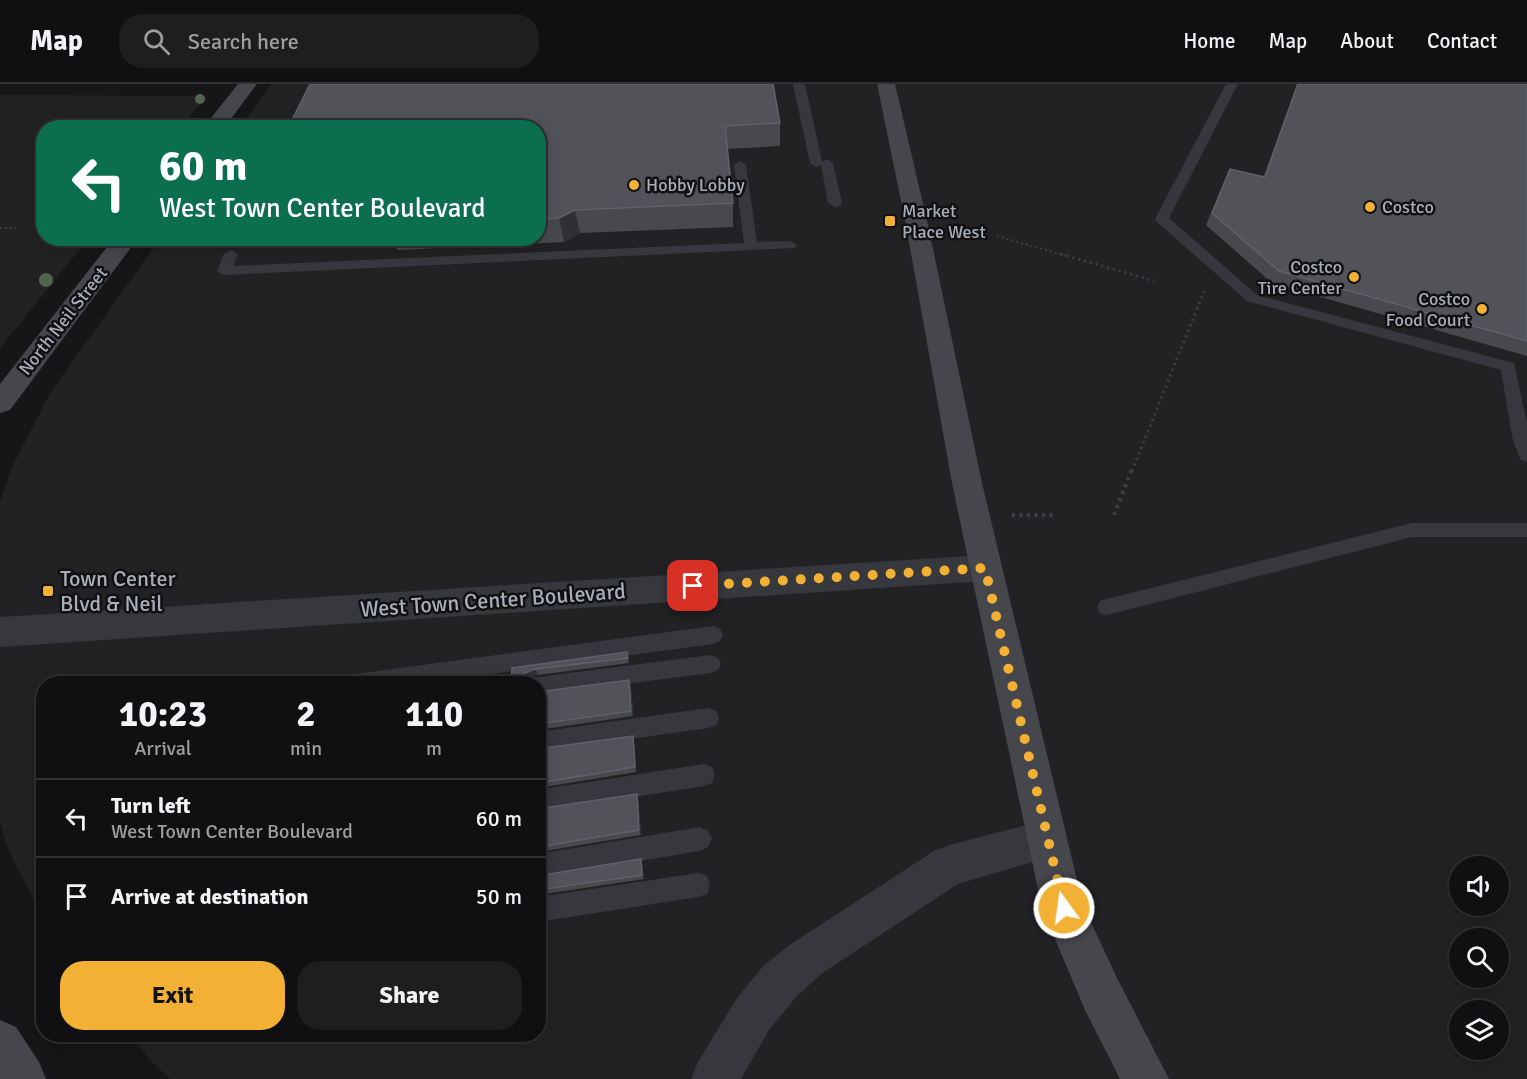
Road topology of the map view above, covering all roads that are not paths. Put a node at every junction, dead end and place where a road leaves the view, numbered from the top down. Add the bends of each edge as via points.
1 (248, 84) edge
2 (799, 84) edge
3 (886, 84) edge
4 (1232, 84) edge
5 (219, 120) edge
6 (740, 165) dead end
7 (835, 203) dead end
8 (790, 245) dead end
9 (121, 246) edge
10 (751, 246) junction
11 (231, 254) dead end
12 (1508, 367) junction
13 (1527, 372) edge
14 (0, 403) edge
15 (1527, 456) edge
16 (1527, 530) edge
17 (985, 568) junction
18 (1107, 607) dead end
19 (0, 632) edge
20 (713, 635) dead end
21 (711, 664) dead end
22 (408, 676) edge
23 (546, 685) edge
24 (708, 718) dead end
25 (546, 741) edge
26 (704, 775) dead end
27 (546, 800) edge
28 (700, 839) dead end
29 (1046, 840) junction
30 (546, 865) edge
31 (698, 885) dead end
32 (546, 909) edge
33 (0, 1043) edge
34 (22, 1079) edge
35 (715, 1079) edge
36 (1145, 1079) edge

1 - 5 street
2 - 7 lane
3 - 17 street
4 - 12 lane via 1162,219 1252,298
6 - 10 lane
8 - 10 lane
9 - 14 street, North Neil Street
10 - 11 lane via 224,271
12 - 13 lane
12 - 15 lane
16 - 18 lane via 1412,530
17 - 19 street, West Town Center Boulevard
17 - 29 street
20 - 22 lane
21 - 23 lane
24 - 25 lane
26 - 27 lane
28 - 30 lane
29 - 35 street via 950,866 806,959 780,981 753,1014
29 - 36 street via 1064,908 1101,994
31 - 32 lane
33 - 34 street

